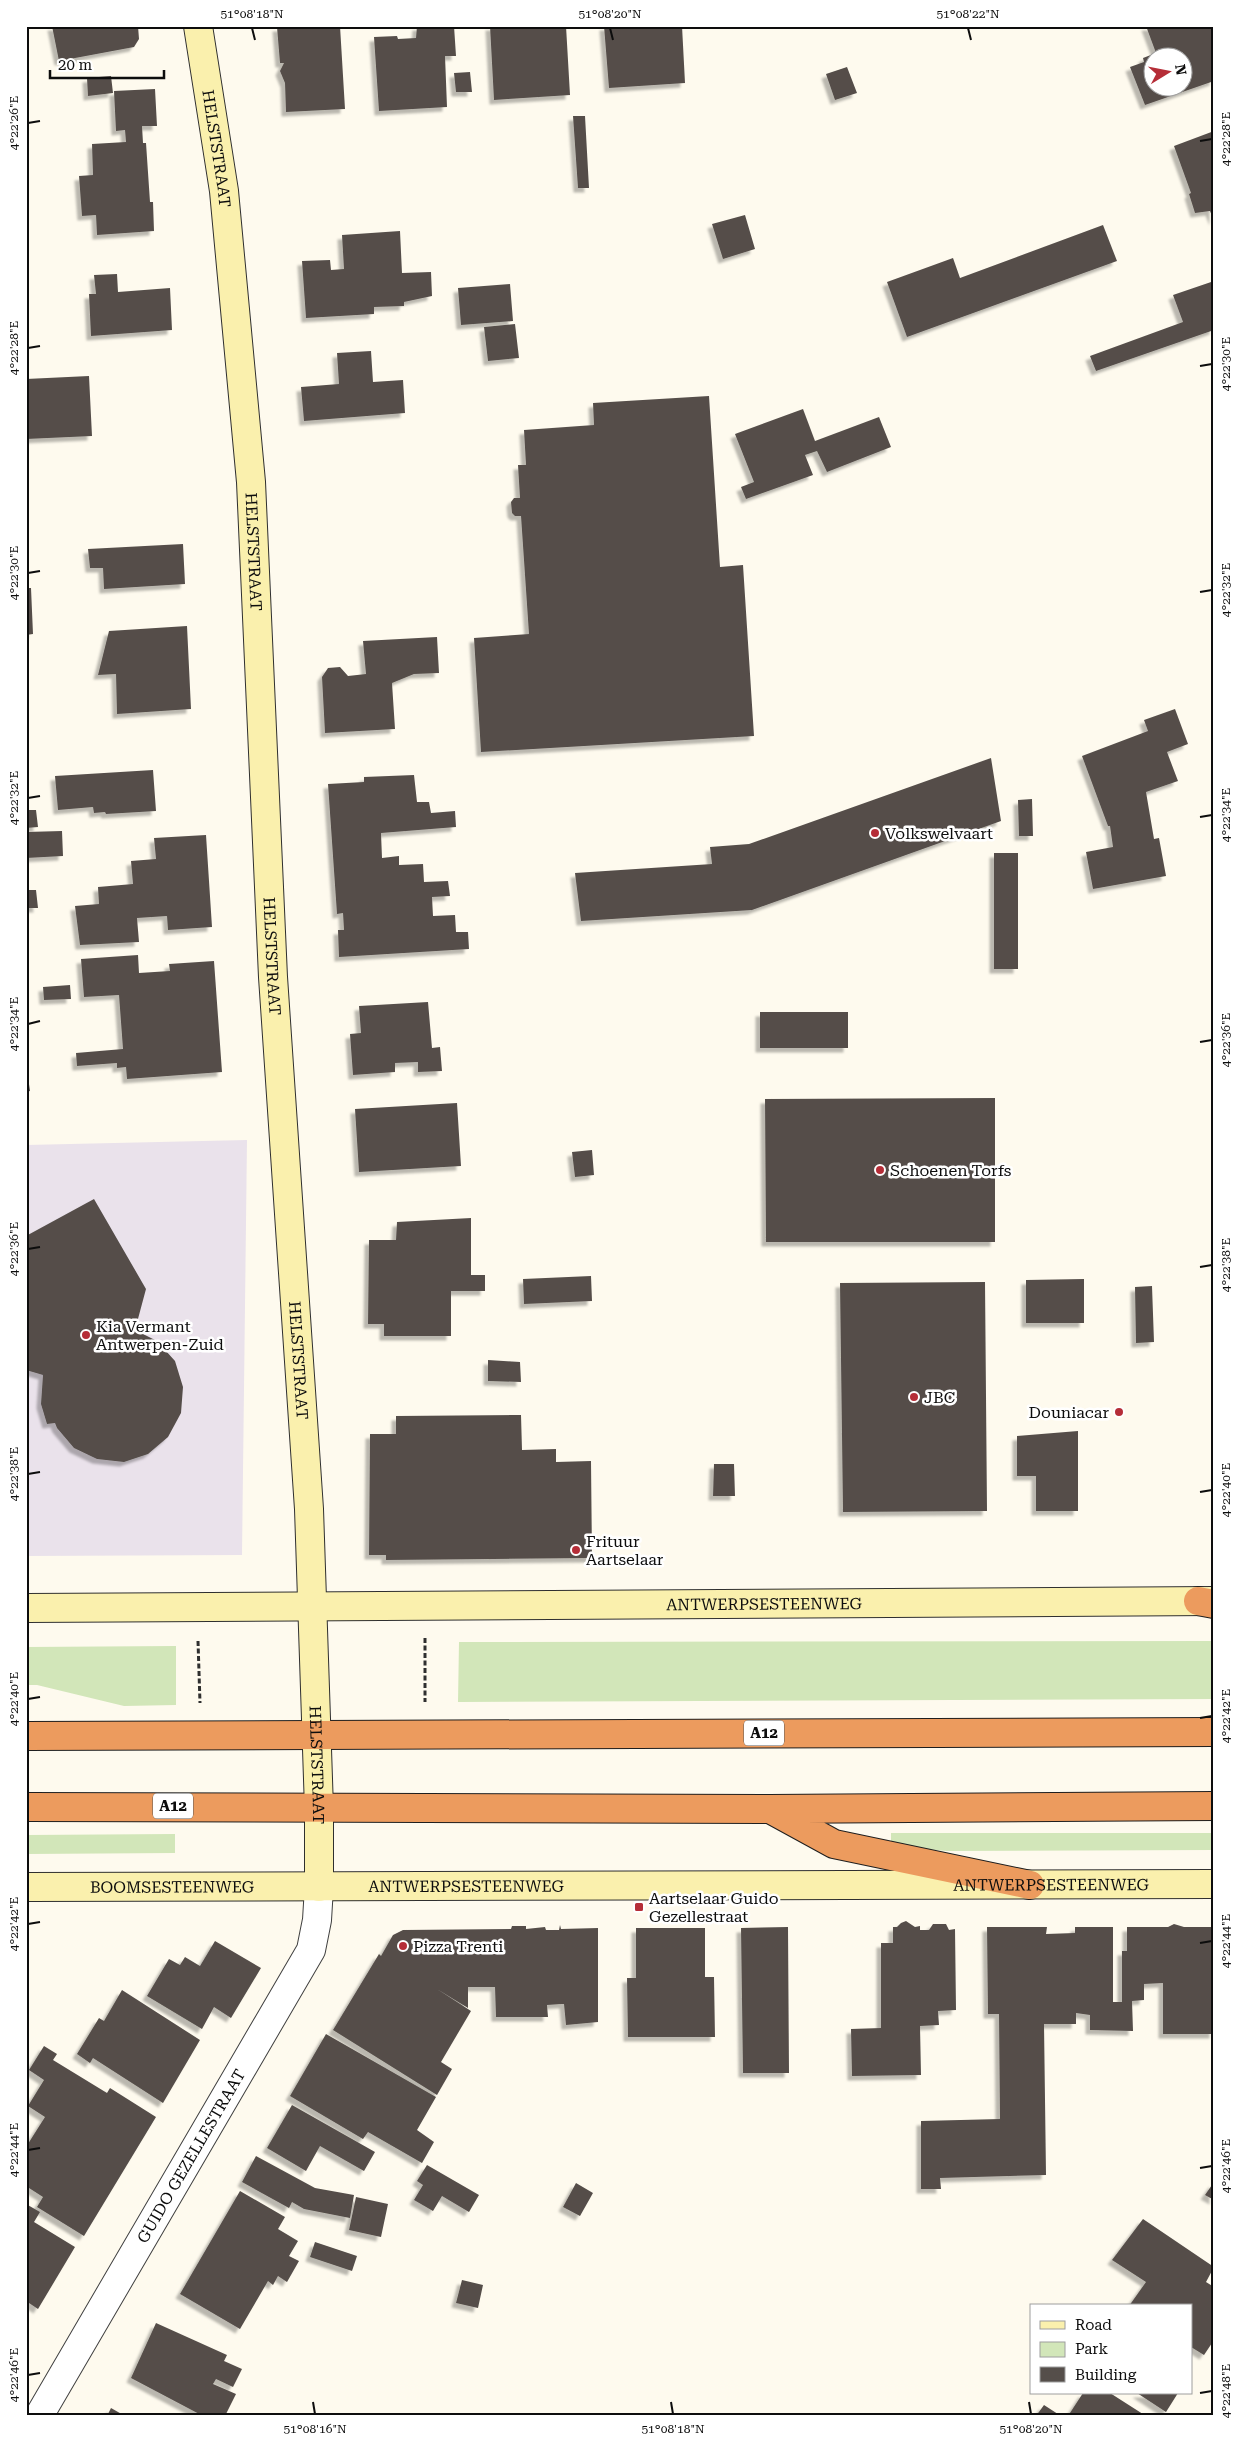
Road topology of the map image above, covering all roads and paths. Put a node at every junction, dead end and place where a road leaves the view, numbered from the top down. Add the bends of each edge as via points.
1 (198, 26) edge
2 (1208, 1602) edge
3 (313, 1606) junction
4 (26, 1608) edge
5 (1214, 1732) edge
6 (315, 1734) junction
7 (26, 1736) edge
8 (1214, 1806) edge
9 (26, 1807) edge
10 (319, 1808) junction
11 (769, 1809) junction
12 (1214, 1884) edge
13 (1030, 1886) junction
14 (26, 1887) edge
15 (319, 1887) junction
16 (39, 2416) edge

1 - 3 main road, HELSTSTRAAT via 224,191 250,482 273,977
2 - 3 main road, ANTWERPSESTEENWEG
3 - 4 main road
3 - 6 main road, HELSTSTRAAT
5 - 6 highway, A12
6 - 7 highway, A12
6 - 10 main road, HELSTSTRAAT
8 - 11 highway, A12
9 - 10 highway, A12
10 - 11 highway, A12
10 - 15 main road, HELSTSTRAAT
11 - 13 highway via 834,1844
12 - 13 main road, ANTWERPSESTEENWEG
13 - 15 main road, ANTWERPSESTEENWEG
14 - 15 main road, BOOMSESTEENWEG
15 - 16 street, GUIDO GEZELLESTRAAT via 311,1950

